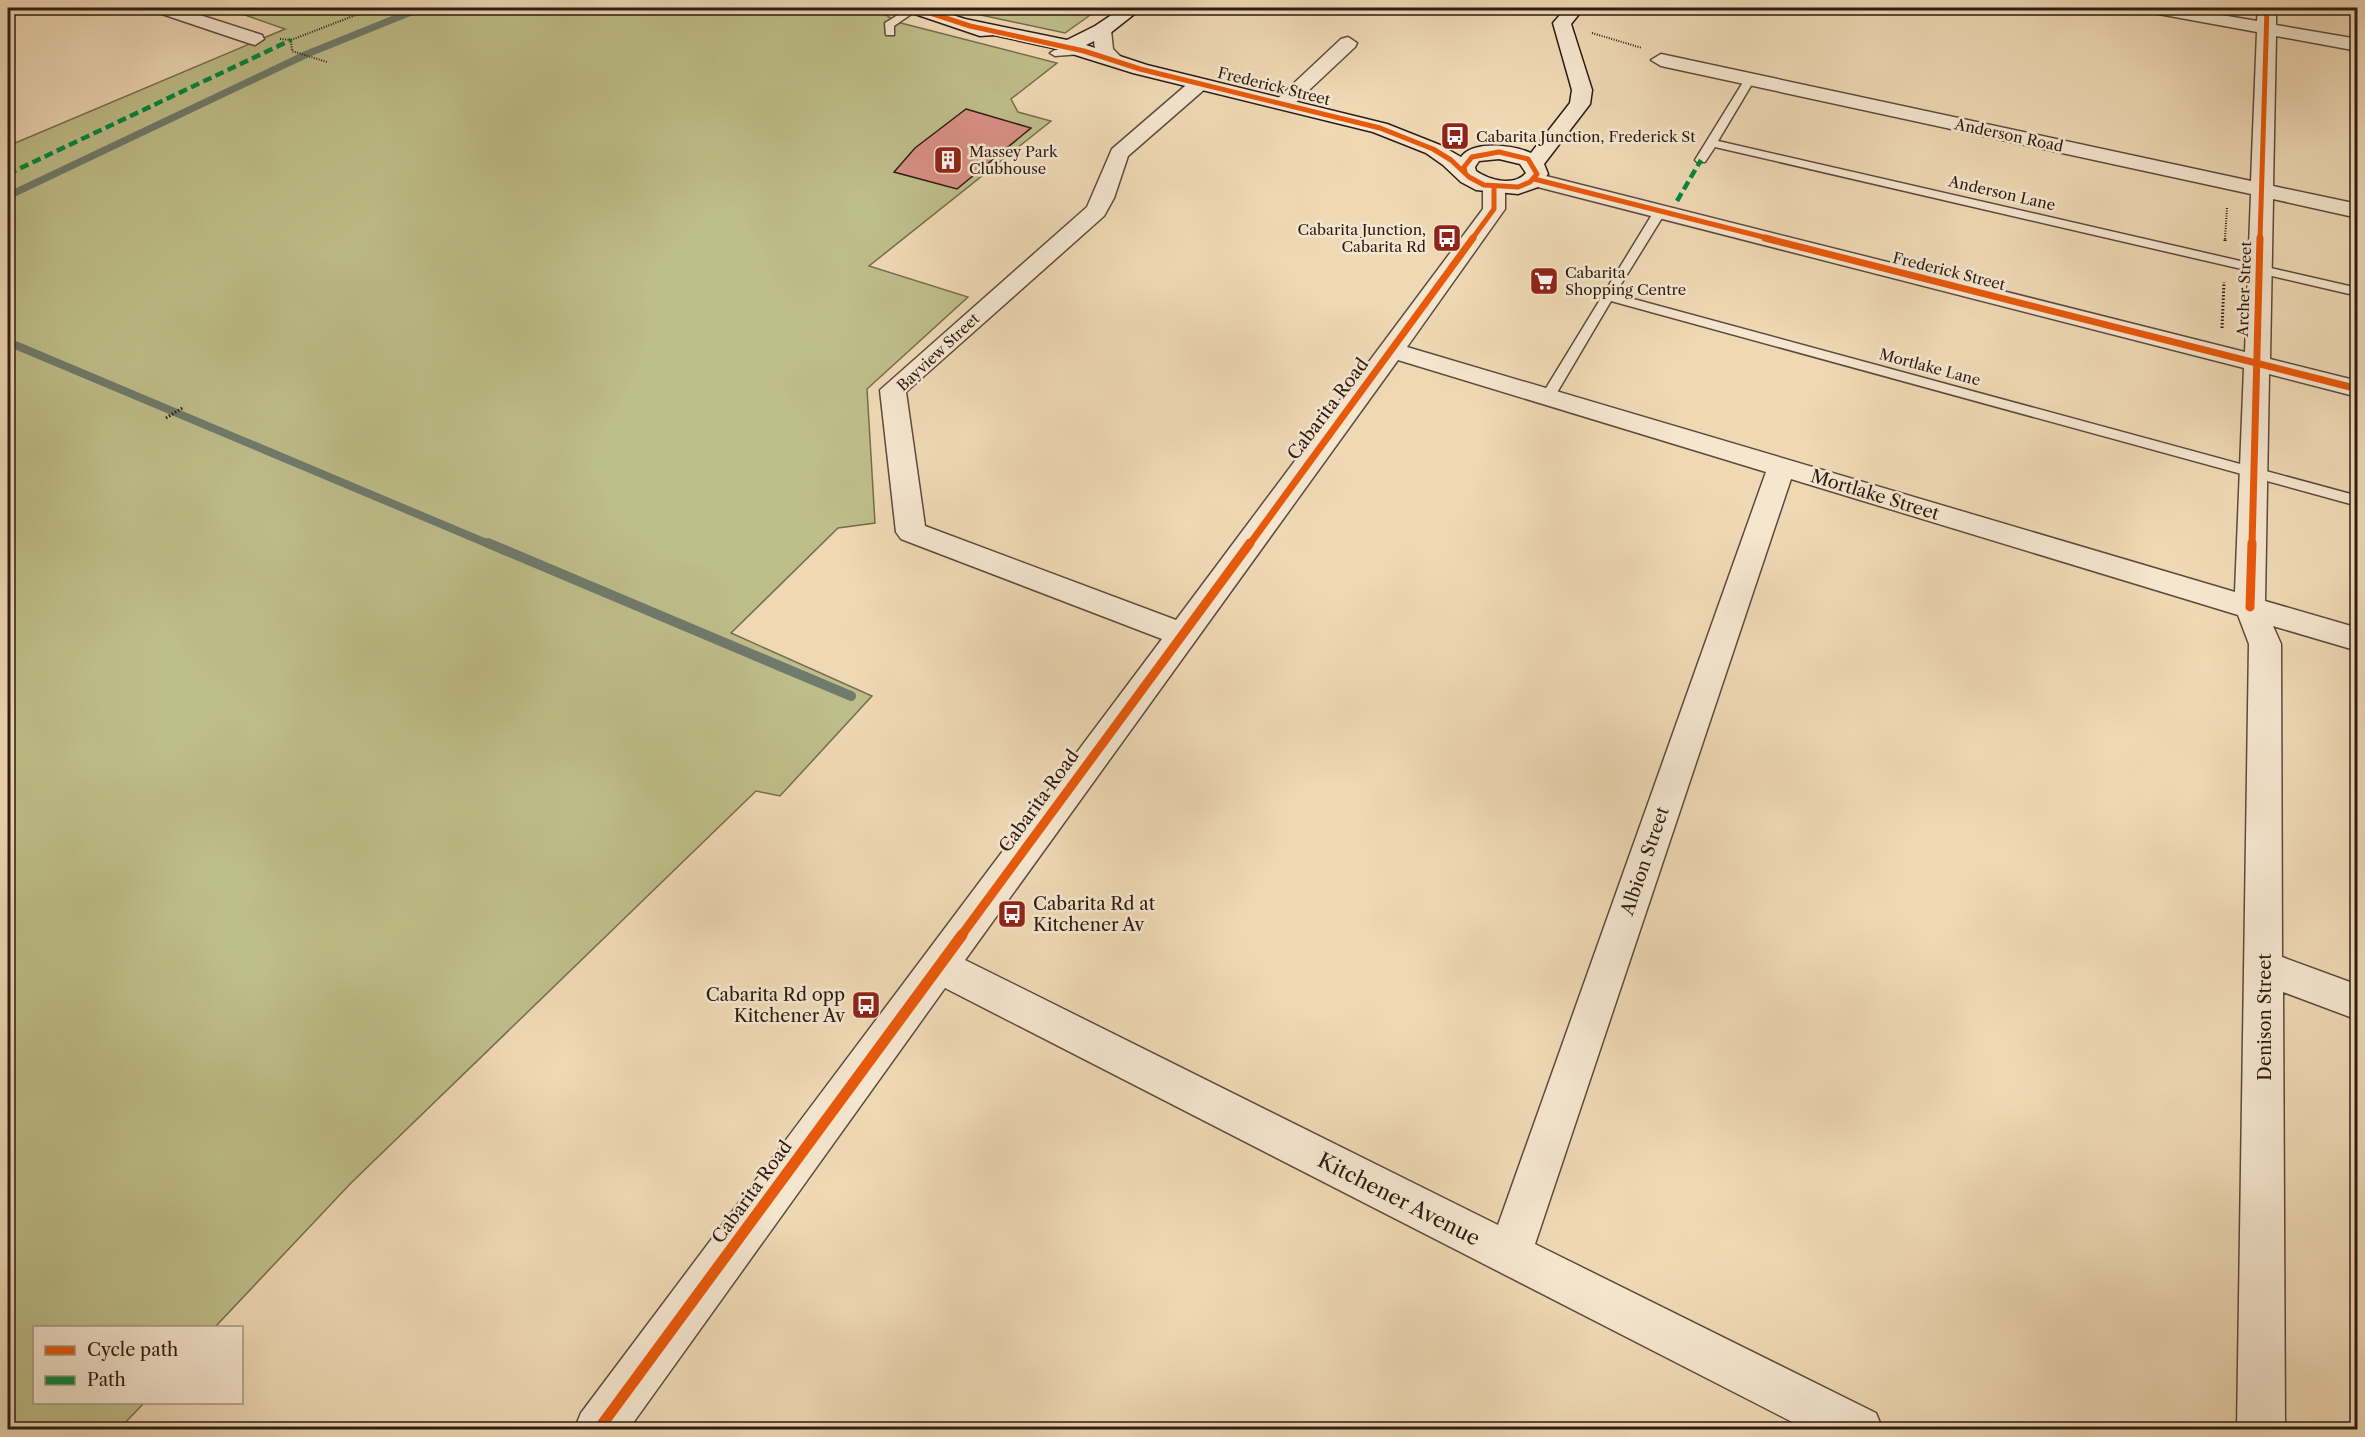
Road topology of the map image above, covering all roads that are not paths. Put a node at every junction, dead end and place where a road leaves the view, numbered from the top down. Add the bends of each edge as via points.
1 (162, 8) edge
2 (915, 8) edge
3 (1133, 8) edge
4 (1575, 8) edge
5 (2153, 8) edge
6 (2267, 18) edge
7 (1102, 30) junction
8 (890, 33) dead end
9 (255, 39) dead end
10 (1348, 44) dead end
11 (2358, 45) edge
12 (1084, 53) junction
13 (1660, 60) road end
14 (1750, 79) junction
15 (1199, 84) junction
16 (1283, 104) junction
17 (1380, 128) junction
18 (1712, 143) junction
19 (1491, 152) junction
20 (1701, 160) dead end
21 (1534, 172) junction
22 (1480, 180) junction
23 (2262, 190) junction
24 (2358, 211) edge
25 (1659, 213) junction
26 (2260, 269) junction
27 (2358, 292) edge
28 (1607, 296) junction
29 (1392, 350) junction
30 (2257, 364) junction
31 (2358, 389) edge
32 (1547, 398) junction
33 (1781, 467) junction
34 (2254, 472) junction
35 (2358, 501) edge
36 (2250, 607) junction
37 (1182, 634) junction
38 (2358, 640) edge
39 (939, 966) junction
40 (2265, 968) junction
41 (2358, 1003) edge
42 (1509, 1255) junction
43 (598, 1430) edge
44 (1860, 1430) edge
45 (2261, 1430) edge

1 - 9 street
2 - 8 lane via 889,24
2 - 12 street, Frederick Street
3 - 7 street
4 - 21 street via 1562,23 1582,90 1580,104
5 - 6 street
6 - 11 street
6 - 23 street, Archer Street
7 - 12 street
7 - 12 street
10 - 16 street
12 - 15 street, Frederick Street
13 - 14 street, Anderson Road
14 - 18 lane
14 - 23 street, Anderson Road
15 - 16 street, Frederick Street
15 - 37 street, Bayview Street via 1119,153 1096,210 893,390 911,532
16 - 17 street, Frederick Street
17 - 19 street, Frederick Street
17 - 22 street, Frederick Street via 1433,149
18 - 20 lane
18 - 26 lane, Anderson Lane
19 - 21 street, Frederick Street via 1517,155
19 - 22 street via 1466,161
21 - 22 street via 1518,187
21 - 25 street, Frederick Street
22 - 29 street, Cabarita Road via 1494,209
23 - 24 street, Anderson Road
23 - 26 street, Archer Street
25 - 28 lane
25 - 30 street, Frederick Street
26 - 27 lane, Anderson Lane
26 - 30 street, Archer Street
28 - 32 lane
28 - 34 lane, Mortlake Lane
29 - 32 street, Mortlake Street
29 - 37 street, Cabarita Road
30 - 31 street, Frederick Street
30 - 34 street, Archer Street
32 - 33 street, Mortlake Street
33 - 36 street, Mortlake Street
33 - 42 street, Albion Street
34 - 35 lane, Mortlake Lane
34 - 36 street, Archer Street
36 - 38 street, Mortlake Street
36 - 40 street, Denison Street via 2265,644
37 - 39 street, Cabarita Road
39 - 42 street, Kitchener Avenue
39 - 43 street, Cabarita Road
40 - 41 street
40 - 45 street, Denison Street
42 - 44 street, Kitchener Avenue

